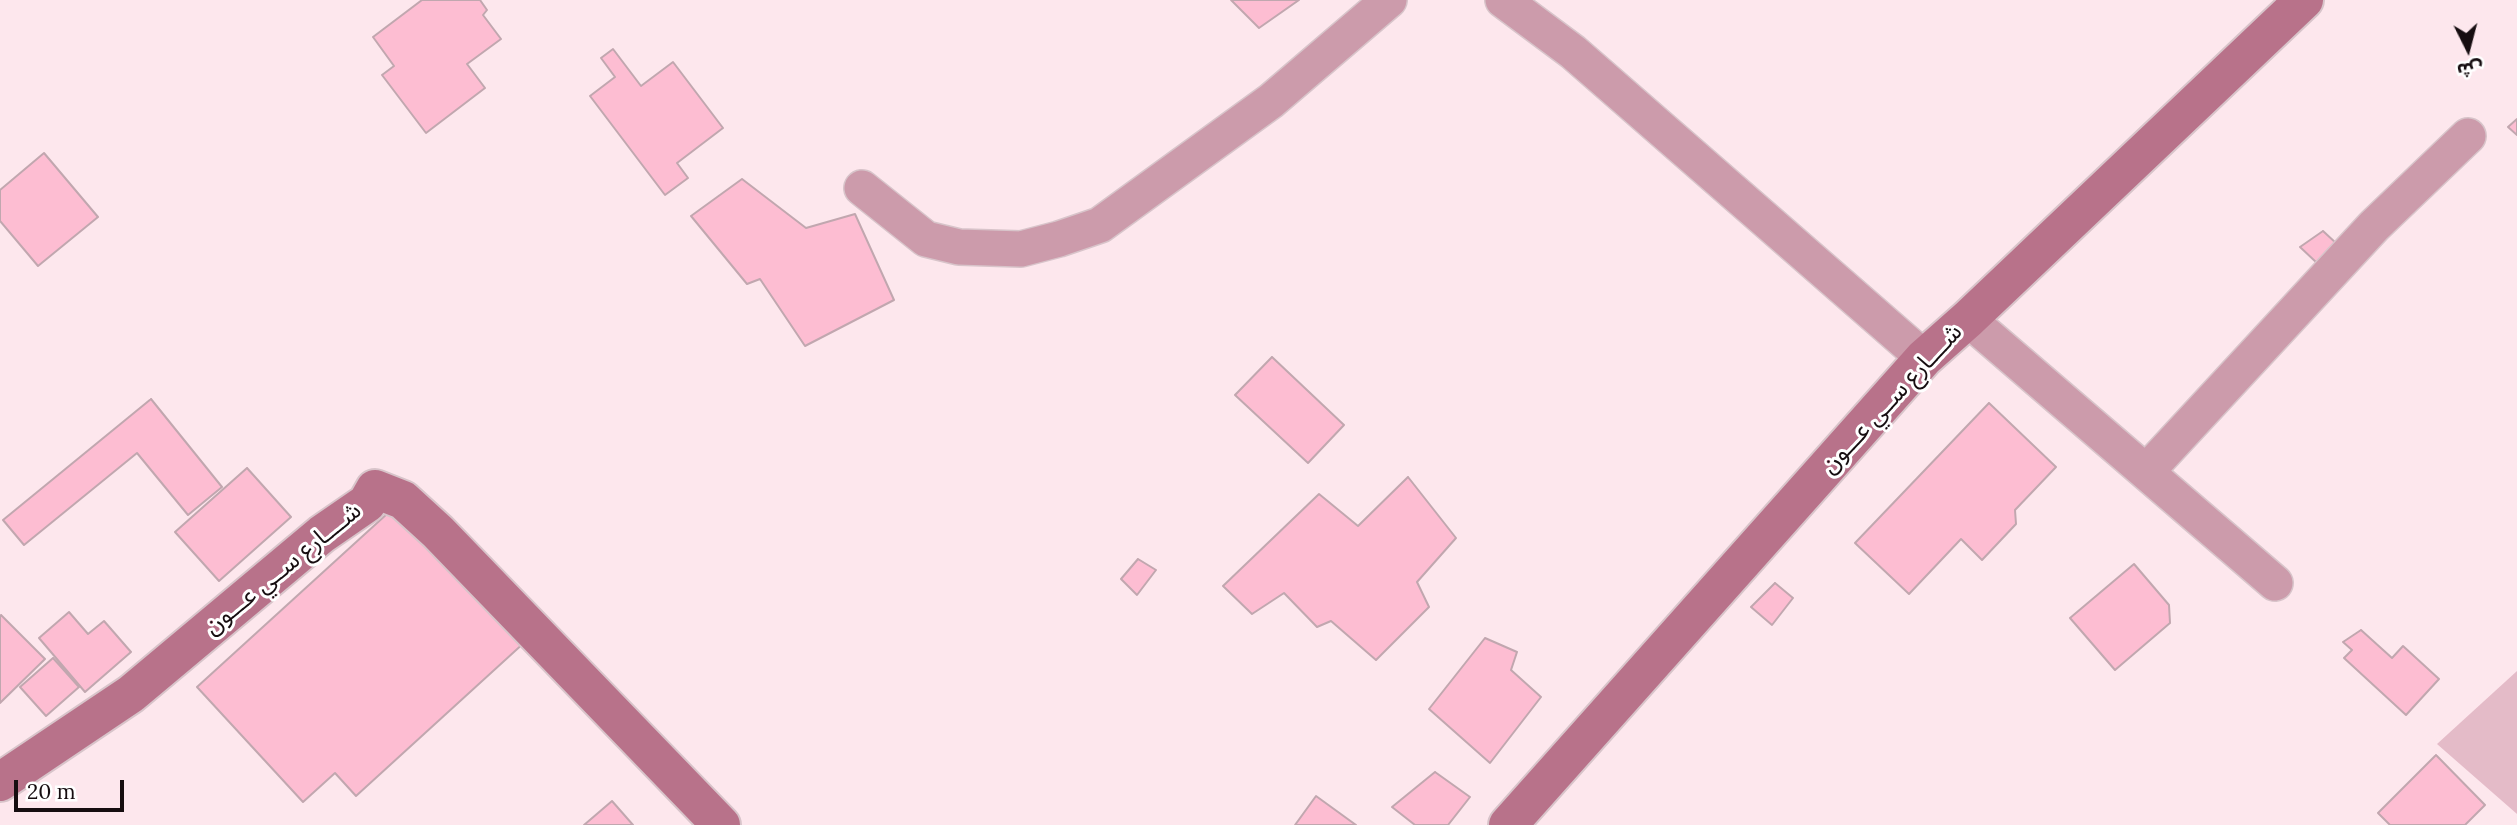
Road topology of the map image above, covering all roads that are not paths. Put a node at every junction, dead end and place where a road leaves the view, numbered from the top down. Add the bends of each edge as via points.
1 (1389, 0) edge
2 (1503, 0) edge
3 (2304, 0) edge
4 (2468, 136) dead end
5 (862, 188) dead end
6 (1968, 319) junction
7 (1924, 358) junction
8 (2146, 472) junction
9 (2275, 583) dead end
10 (0, 782) edge
11 (721, 825) edge
12 (1508, 825) edge

1 - 5 street via 1271,101 1100,225 1021,249 959,247 926,239
2 - 7 street via 1573,52
3 - 6 street, شــــارع ســي عـــون
4 - 8 street via 2374,226
6 - 7 street, شــــارع ســي عـــون
6 - 8 street
7 - 12 street, شــــارع ســي عـــون
8 - 9 street
10 - 11 street, شــــارع ســي عـــون via 131,694 322,534 366,503 375,489 403,500 438,532

